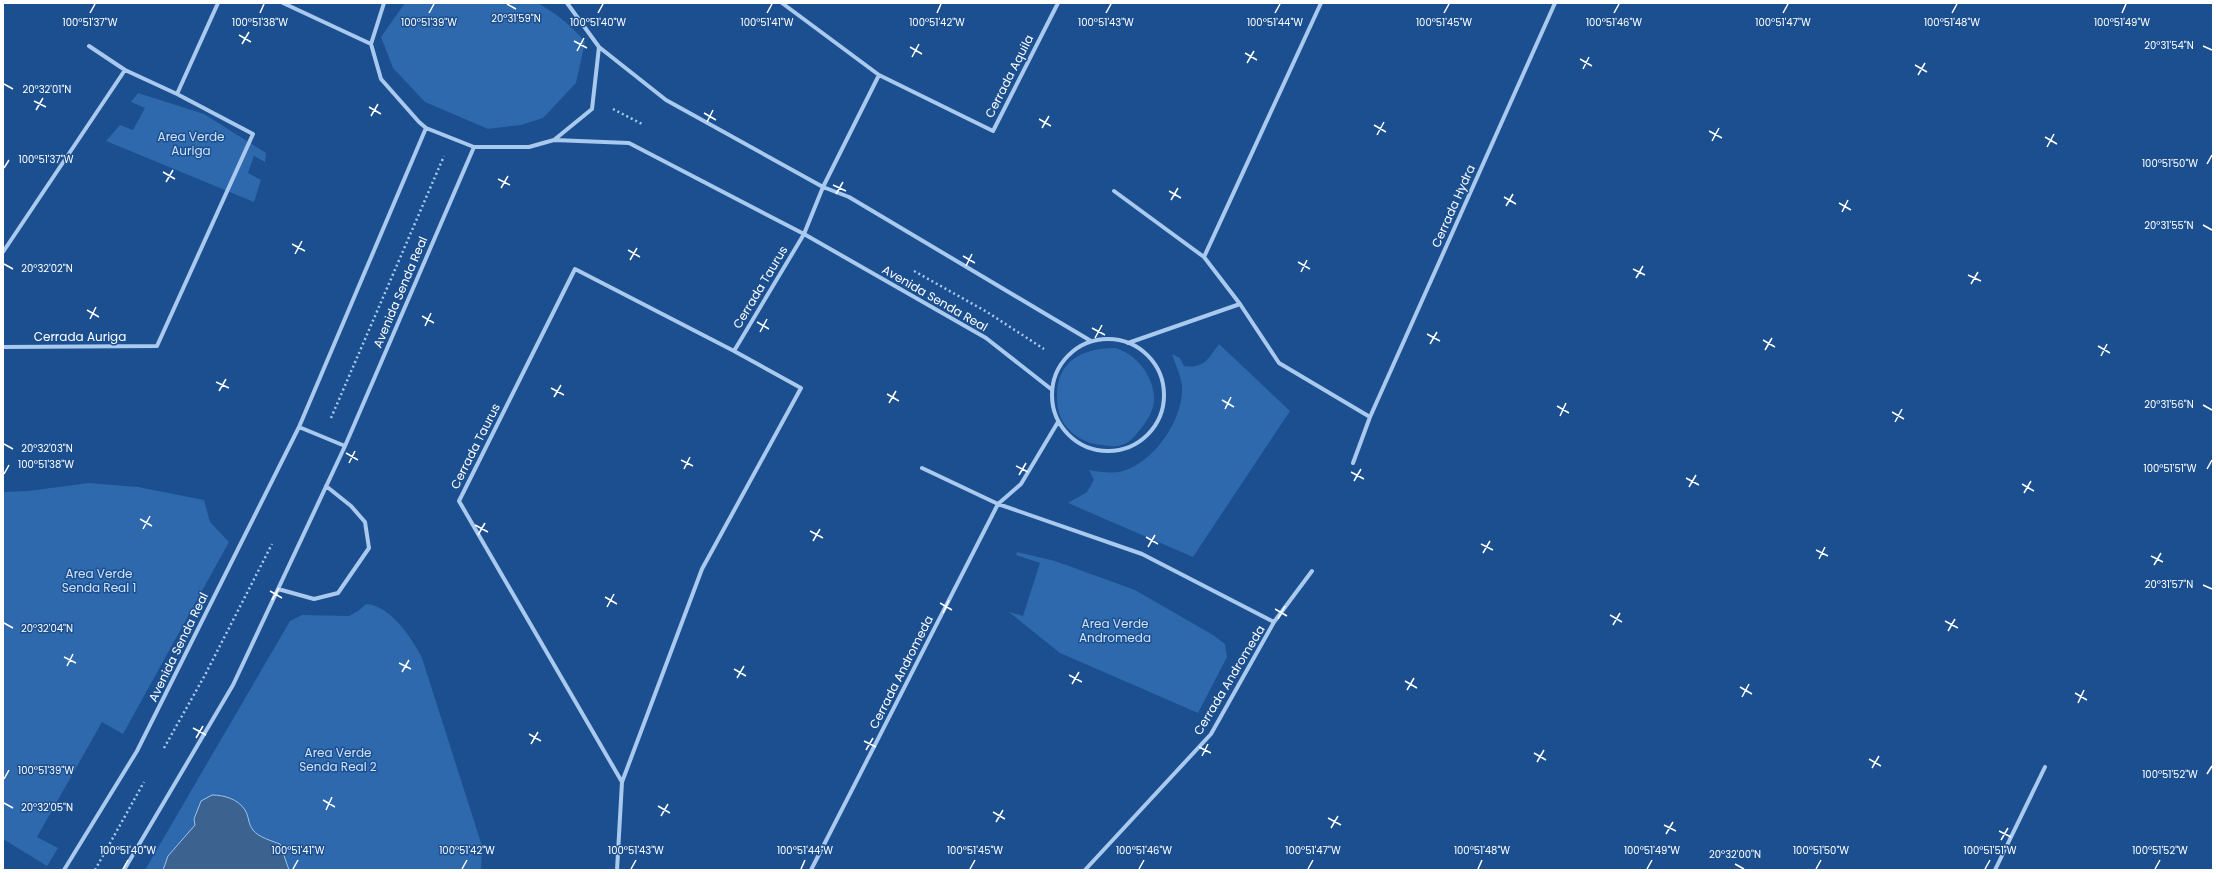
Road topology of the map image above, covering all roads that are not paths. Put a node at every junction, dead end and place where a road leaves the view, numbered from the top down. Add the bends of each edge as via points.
1 (218, 3) edge
2 (283, 3) edge
3 (384, 3) edge
4 (567, 3) edge
5 (782, 3) edge
6 (1058, 3) edge
7 (1321, 3) edge
8 (1555, 3) edge
9 (371, 44) junction
10 (89, 46) dead end
11 (599, 47) junction
12 (125, 70) junction
13 (879, 75) junction
14 (177, 94) junction
15 (426, 128) junction
16 (554, 140) junction
17 (474, 147) junction
18 (823, 187) junction
19 (1114, 191) dead end
20 (804, 234) junction
21 (3, 252) edge
22 (1204, 257) junction
23 (1240, 304) junction
24 (1091, 341) junction
25 (1128, 342) junction
26 (3, 347) edge
27 (734, 351) junction
28 (1051, 389) junction
29 (1370, 417) junction
30 (1058, 422) junction
31 (299, 427) junction
32 (345, 446) junction
33 (1353, 463) dead end
34 (922, 468) dead end
35 (326, 486) junction
36 (998, 504) junction
37 (1312, 570) dead end
38 (278, 589) junction
39 (1274, 622) junction
40 (2045, 767) dead end
41 (622, 782) junction
42 (64, 870) edge
43 (124, 870) edge
44 (617, 870) edge
45 (811, 870) edge
46 (1085, 870) edge
47 (1995, 870) edge

1 - 14 street
2 - 9 street
3 - 9 street
4 - 11 street
5 - 13 street, Cerrada Aquila
6 - 13 street, Cerrada Aquila via 993,131
7 - 22 street
8 - 29 street, Cerrada Hydra
9 - 15 street, Avenida Senda Real via 381,79
10 - 12 street
11 - 16 street, Avenida Senda Real via 592,109
11 - 18 street via 666,100
12 - 14 street
12 - 21 street
13 - 18 street
14 - 26 street, Cerrada Auriga via 253,134 157,346
15 - 17 street, Avenida Senda Real
15 - 31 street, Avenida Senda Real
16 - 17 street, Avenida Senda Real via 529,147
16 - 20 street, Avenida Senda Real via 629,143
17 - 32 street, Avenida Senda Real
18 - 20 street
18 - 24 street via 849,198
19 - 22 street
20 - 27 street, Cerrada Taurus
20 - 28 street, Avenida Senda Real via 986,338
22 - 23 street
23 - 25 street
23 - 29 street via 1279,363
24 - 25 street via 1110,339
24 - 28 street via 1075,349 1062,362 1052,381
25 - 30 street via 1144,352 1163,384 1164,402 1159,420 1148,436 1132,446 1115,452 1096,450 1078,444
27 - 41 street, Cerrada Taurus via 801,388 702,569
27 - 41 street, Cerrada Taurus via 575,269 459,500
28 - 30 street via 1050,399
29 - 33 street, Cerrada Hydra
30 - 36 street, Cerrada Andromeda via 1021,484
31 - 32 street
31 - 42 street, Avenida Senda Real via 137,751
32 - 35 street, Avenida Senda Real
34 - 36 street, Cerrada Andromeda
35 - 38 street, Avenida Senda Real
35 - 38 street via 351,506 365,522 369,548 338,593 314,599
36 - 39 street, Cerrada Andromeda via 1142,554
36 - 45 street, Cerrada Andromeda
37 - 39 street, Cerrada Andromeda
38 - 43 street, Avenida Senda Real via 233,685
39 - 46 street, Cerrada Andromeda via 1211,734
40 - 47 street
41 - 44 street, Cerrada Taurus

